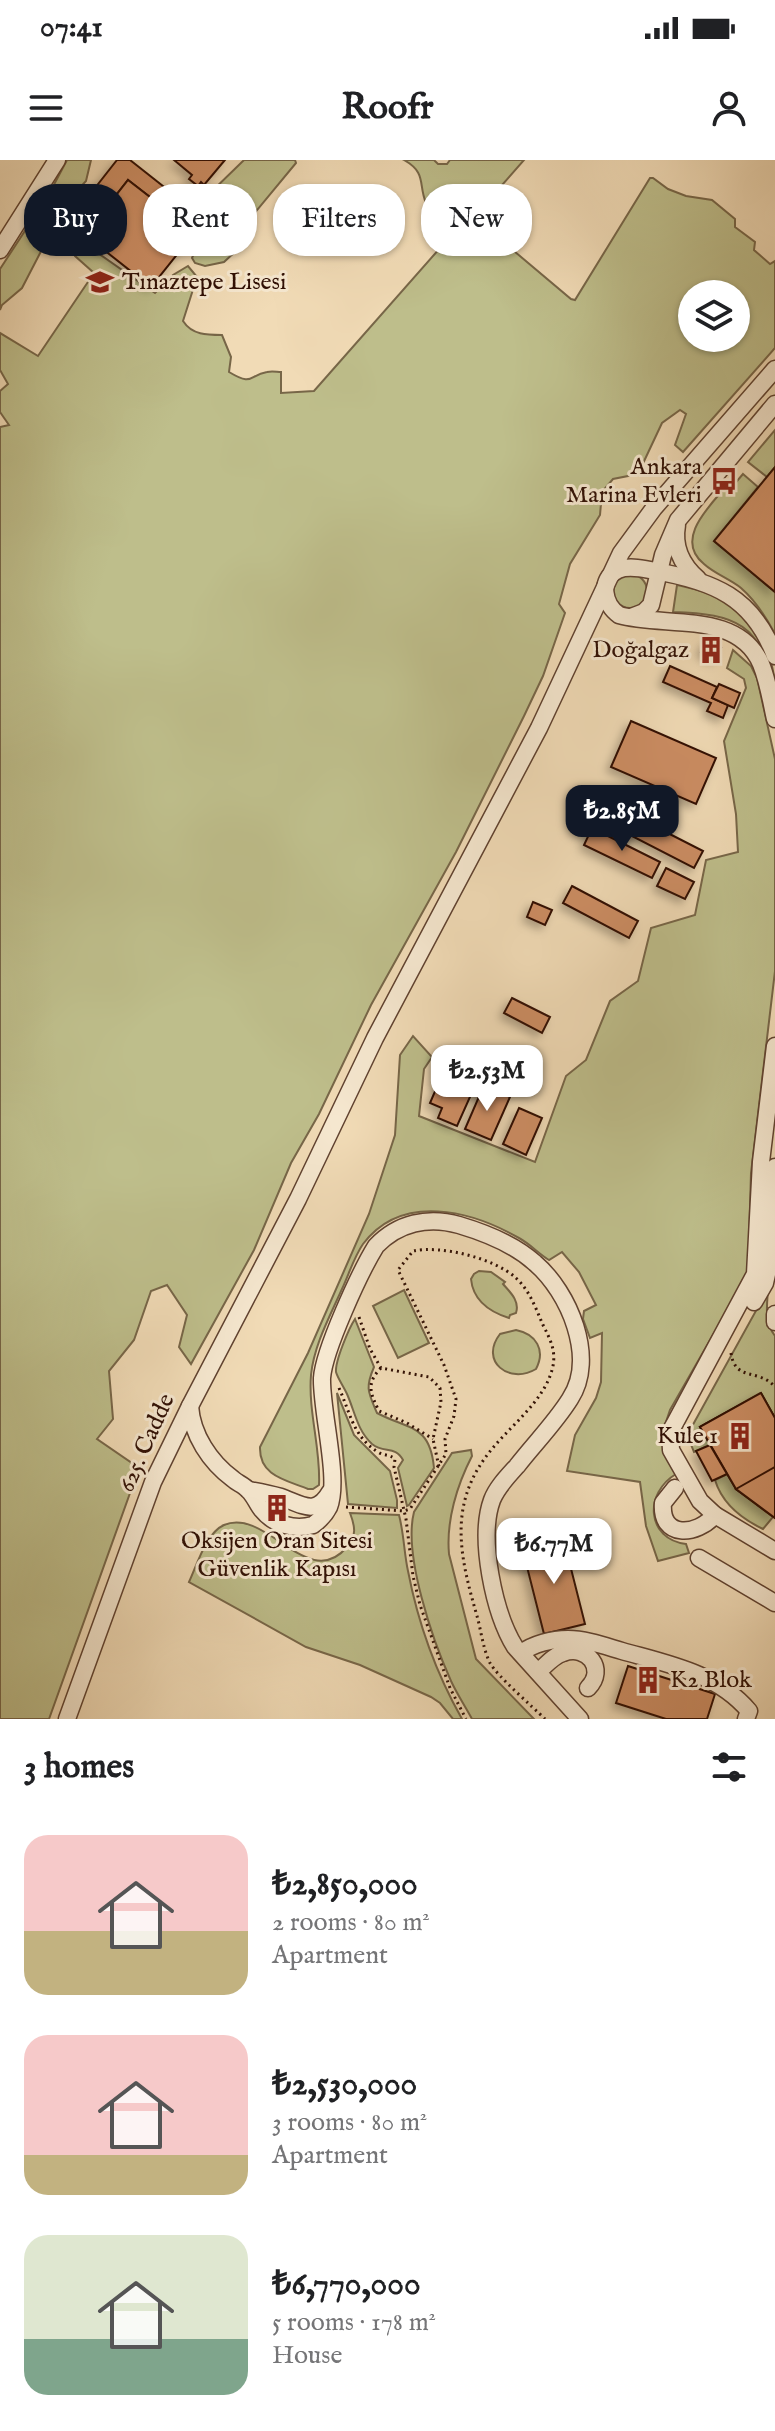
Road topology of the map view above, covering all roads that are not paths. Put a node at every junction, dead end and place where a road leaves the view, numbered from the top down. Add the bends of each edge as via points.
1 (57, 160) edge
2 (5, 232) edge
3 (0, 250) edge
4 (775, 369) edge
5 (775, 404) edge
6 (678, 520) junction
7 (658, 572) junction
8 (699, 580) junction
9 (606, 584) junction
10 (626, 616) junction
11 (586, 626) junction
12 (775, 656) edge
13 (775, 719) edge
14 (775, 1046) edge
15 (771, 1118) edge
16 (775, 1167) edge
17 (767, 1265) edge
18 (775, 1314) edge
19 (775, 1322) edge
20 (190, 1406) junction
21 (675, 1488) dead end
22 (332, 1489) junction
23 (249, 1490) junction
24 (715, 1515) junction
25 (775, 1551) edge
26 (699, 1558) dead end
27 (775, 1603) edge
28 (521, 1653) junction
29 (538, 1672) junction
30 (588, 1688) dead end
31 (748, 1715) edge
32 (67, 1719) edge
33 (580, 1719) edge

1 - 2 street
2 - 3 street
4 - 9 street, 625. Cadde via 639,526
5 - 6 street
6 - 7 street
6 - 8 street via 679,554
7 - 8 street
7 - 9 street via 621,568
7 - 10 street via 651,605 641,615
8 - 12 street via 746,609
9 - 10 street via 612,610
9 - 11 street, 625. Cadde
10 - 11 street via 598,616
10 - 13 street via 705,626 738,636 760,663
11 - 20 street, 625. Cadde via 539,728
14 - 15 street
15 - 17 street via 761,1162
16 - 17 street
17 - 24 street via 765,1283 679,1435 679,1446
17 - 24 street via 753,1281 669,1440 674,1459
18 - 19 street
20 - 23 street via 193,1426 208,1454
20 - 32 street, 625. Cadde via 153,1482
21 - 24 street via 663,1503 671,1526 694,1531
22 - 23 street via 314,1507
22 - 23 street via 327,1510 313,1525 290,1527 272,1520
22 - 28 street via 322,1377 370,1256 384,1238 405,1226 441,1222 511,1245 535,1262 558,1289 581,1347 580,1380 494,1495 487,1520 489,1564 502,1618
24 - 25 street
26 - 27 street
28 - 29 street
28 - 31 street via 547,1642 580,1640 689,1669 741,1702
29 - 30 street via 559,1654 575,1650 596,1668
29 - 33 street

